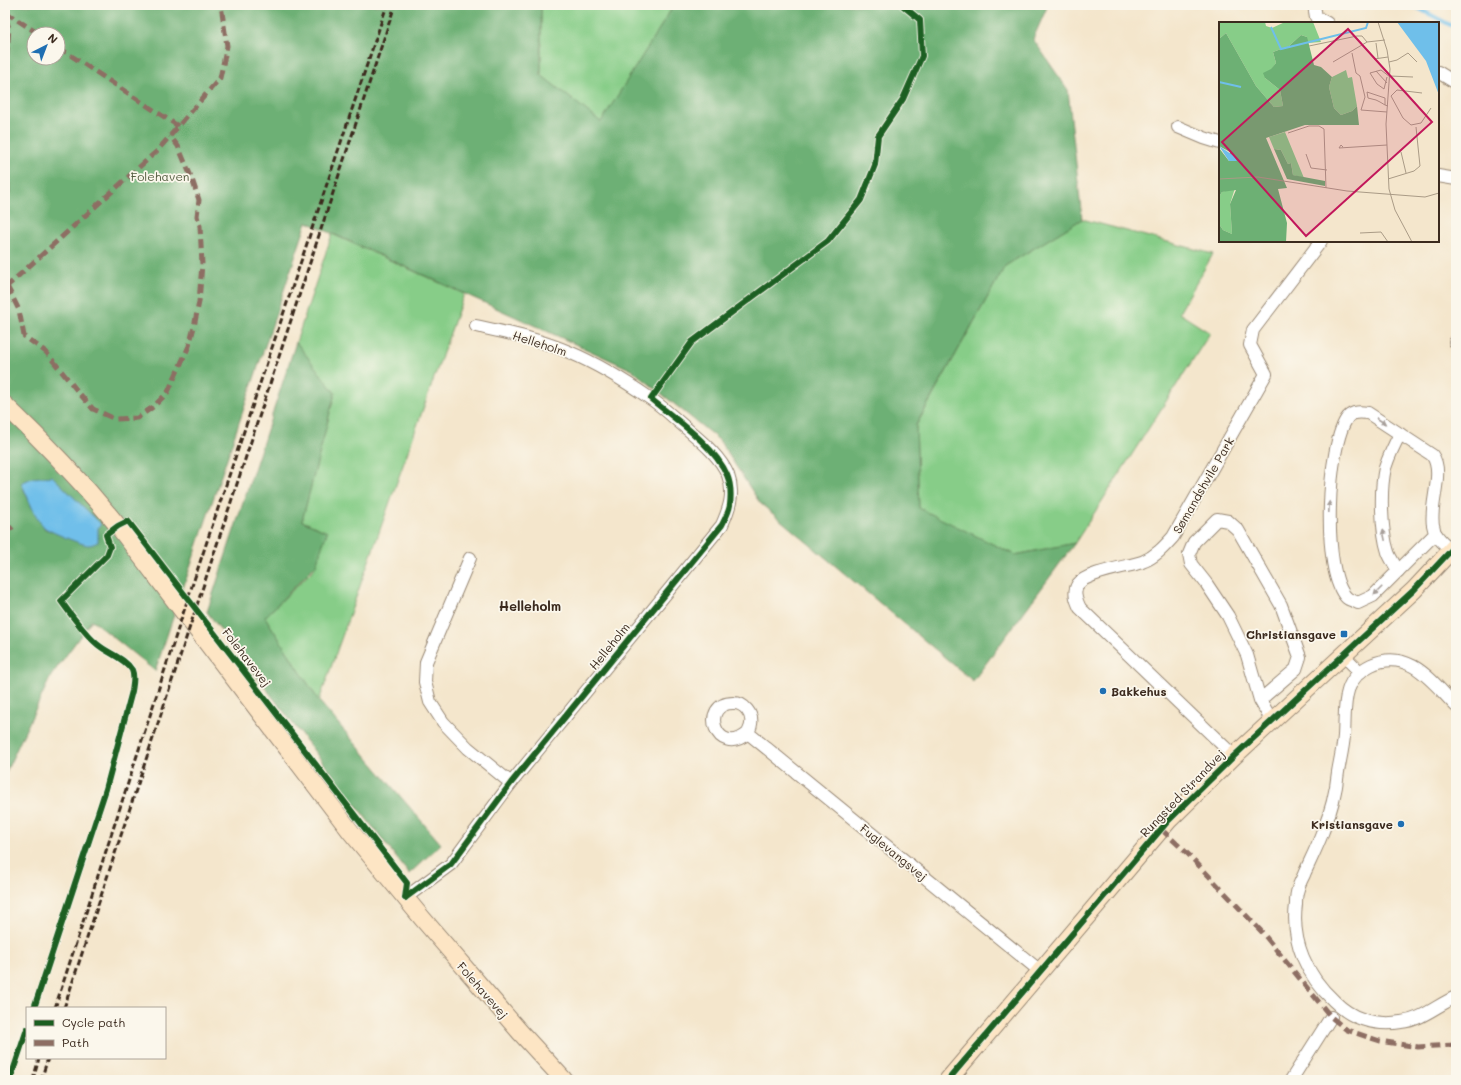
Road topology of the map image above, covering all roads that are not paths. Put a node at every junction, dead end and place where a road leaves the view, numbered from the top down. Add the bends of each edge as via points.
1 (1314, 5) edge
2 (1325, 22) edge
3 (1439, 73) edge
4 (1456, 83) edge
5 (1178, 127) dead end
6 (1219, 143) edge
7 (1439, 176) edge
8 (1456, 180) edge
9 (1320, 242) edge
10 (476, 326) dead end
11 (5, 405) edge
12 (1400, 434) junction
13 (1435, 534) junction
14 (1453, 548) edge
15 (470, 558) dead end
16 (1398, 571) junction
17 (1344, 655) junction
18 (1360, 672) junction
19 (1260, 700) junction
20 (1456, 706) edge
21 (1272, 721) junction
22 (748, 733) dead end
23 (1234, 756) junction
24 (511, 783) junction
25 (405, 898) junction
26 (1040, 971) junction
27 (1456, 998) edge
28 (1332, 1017) dead end
29 (564, 1080) edge
30 (948, 1080) edge
31 (1291, 1080) edge

1 - 2 street via 1316,17
3 - 4 street
5 - 6 street
7 - 8 street
9 - 23 street, Sømandshvile Park via 1253,330 1250,345 1266,374 1173,537 1160,552 1143,561 1087,577 1078,584 1075,592 1080,608
10 - 24 street, Helleholm via 530,337 570,352 651,399 700,440 719,460 728,476 731,492 730,507 722,525
11 - 25 street, Folehavevej via 32,430 118,526 351,832
12 - 13 street via 1432,455 1436,461 1433,500
16 -> 12 street via 1388,553 1382,530 1382,500 1385,469
16 -> 12 street via 1374,596 1358,603 1347,598 1337,577 1329,526 1333,462 1342,428 1349,416 1358,411 1368,413
13 - 14 street
13 - 16 street
14 - 17 street, Rungsted Strandvej via 1414,590
15 - 24 street via 426,662 425,682 430,702 443,722 468,748
17 - 18 street
17 - 21 street, Rungsted Strandvej
18 - 20 street via 1384,661 1410,664 1422,671
18 - 27 street via 1346,692 1344,736 1336,791 1324,830 1298,889 1294,916 1296,937 1311,975 1325,993 1343,1009 1361,1019 1383,1023 1402,1022 1423,1016
19 - 19 street via 1247,655 1228,616 1191,564 1189,554 1194,542 1217,519 1228,521 1238,530 1281,605 1300,657 1296,669
19 - 21 street
21 - 23 street, Rungsted Strandvej
22 - 26 street, Fuglevangsvej
23 - 26 street, Rungsted Strandvej via 1160,830
24 - 25 street, Helleholm via 451,864
25 - 29 street, Folehavevej
26 - 30 street, Rungsted Strandvej
28 - 31 street

